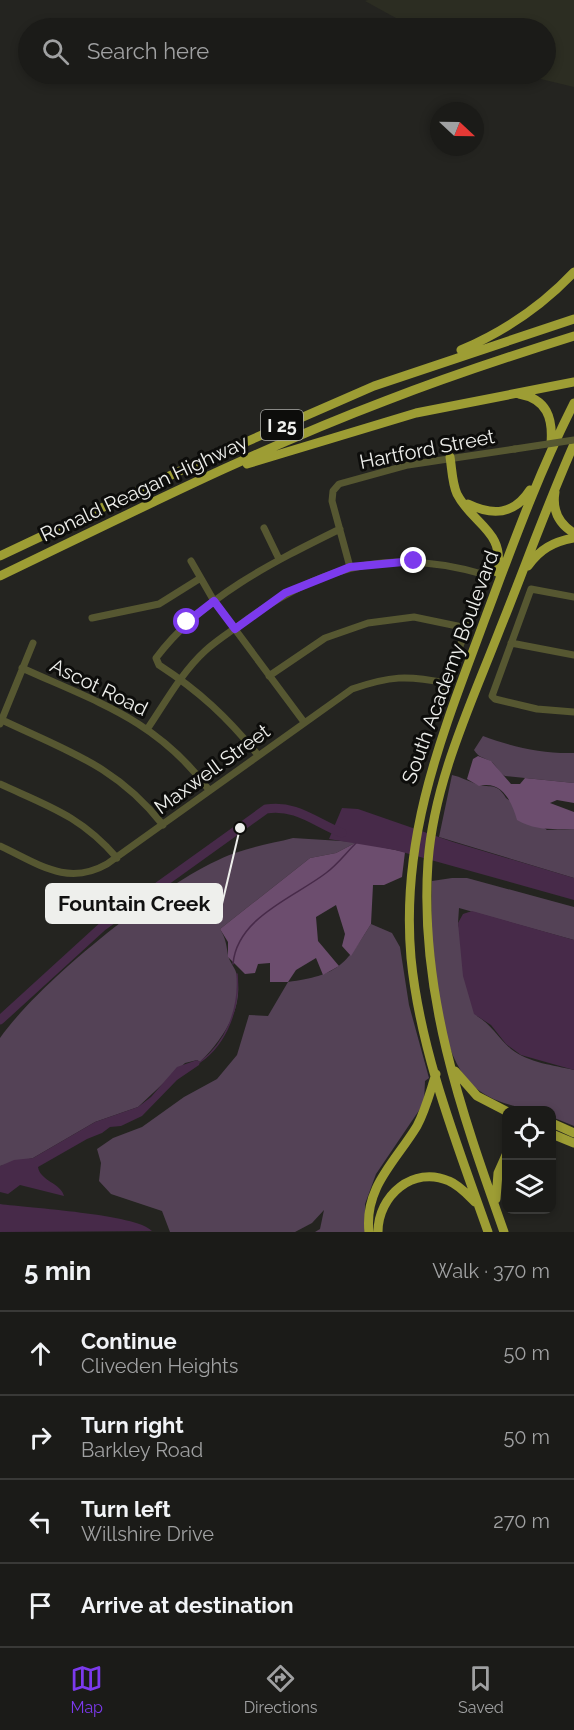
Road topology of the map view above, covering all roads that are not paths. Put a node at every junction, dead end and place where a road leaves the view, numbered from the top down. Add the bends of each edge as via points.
1 (574, 272) edge
2 (574, 319) edge
3 (574, 336) edge
4 (408, 374) junction
5 (574, 382) edge
6 (514, 393) junction
7 (574, 403) edge
8 (573, 445) edge
9 (550, 451) junction
10 (450, 457) junction
11 (563, 467) junction
12 (228, 470) junction
13 (539, 475) junction
14 (464, 503) junction
15 (264, 528) dead end
16 (340, 529) junction
17 (574, 533) edge
18 (574, 538) edge
19 (0, 556) edge
20 (279, 559) junction
21 (191, 561) dead end
22 (350, 567) junction
23 (0, 576) edge
24 (199, 579) junction
25 (517, 586) junction
26 (574, 597) edge
27 (214, 601) junction
28 (491, 604) junction
29 (92, 618) dead end
30 (467, 628) junction
31 (235, 629) junction
32 (33, 643) dead end
33 (512, 643) junction
34 (574, 655) edge
35 (22, 668) junction
36 (269, 676) junction
37 (181, 680) junction
38 (574, 712) edge
39 (1, 722) edge
40 (304, 722) junction
41 (148, 728) junction
42 (258, 755) junction
43 (0, 784) edge
44 (209, 790) junction
45 (163, 825) junction
46 (0, 846) edge
47 (117, 858) junction
48 (443, 1047) junction
49 (436, 1074) junction
50 (502, 1109) edge
51 (556, 1124) edge
52 (574, 1133) edge
53 (556, 1136) edge
54 (574, 1143) edge
55 (505, 1160) edge
56 (478, 1206) junction
57 (496, 1210) junction
58 (369, 1232) edge
59 (378, 1232) edge
60 (488, 1232) edge
61 (504, 1232) edge

1 - 4 highway via 535,307 495,334
2 - 4 highway, Ronald Reagan Highway / I 25
3 - 12 highway, Ronald Reagan Highway / I 25 via 385,401
4 - 19 highway, Ronald Reagan Highway / I 25 via 266,431
5 - 6 highway
6 - 9 highway via 529,396 546,408 552,428
6 - 12 highway via 416,413
7 - 9 highway, South Academy Boulevard
8 - 10 street, Hartford Street, bridge
8 - 11 highway, South Academy Boulevard
9 - 13 highway, South Academy Boulevard
10 - 14 highway via 453,483
10 - 16 street, Hartford Street via 339,484 332,501
11 - 17 highway via 554,505 559,519
11 - 25 highway, South Academy Boulevard
12 - 23 highway, Ronald Reagan Highway / I 25
13 - 14 highway via 520,504 507,511 490,513
13 - 28 highway, South Academy Boulevard
14 - 28 highway via 500,551
15 - 20 street
16 - 20 street
16 - 22 street, Hartford Street
18 - 25 highway via 548,545 536,554
20 - 27 street
21 - 24 street
22 - 30 street via 414,561 450,564 486,575
22 - 31 street via 285,593
24 - 27 street
24 - 29 street via 159,604
25 - 48 highway, South Academy Boulevard via 458,736 431,840 431,970
26 - 33 street via 531,590
27 - 31 street
27 - 37 street via 173,636 156,658 159,665
28 - 49 highway, South Academy Boulevard via 427,781 416,831 411,958 420,1019
30 - 36 street via 414,617 368,623 325,638
30 - 40 street, Maxwell Street via 445,686 413,676 380,679 352,689
31 - 36 street
31 - 37 street via 204,651
32 - 35 street
33 - 34 street
33 - 38 street via 492,696 537,709
35 - 39 street
35 - 41 street, Ascot Road
36 - 40 street
37 - 41 street
37 - 42 street via 227,718
39 - 45 street via 114,776 145,802
40 - 42 street, Maxwell Street
41 - 44 street, Ascot Road via 170,746
42 - 44 street, Maxwell Street
43 - 47 street via 74,818
44 - 45 street, Maxwell Street
45 - 47 street, Maxwell Street
46 - 47 street, Maxwell Street via 57,872 74,875 99,869
48 - 50 highway via 468,1088
48 - 57 highway, South Academy Boulevard
49 - 56 highway, South Academy Boulevard
49 - 58 highway via 416,1127 376,1185 369,1207
51 - 52 highway
53 - 54 highway
55 - 57 highway via 496,1183
56 - 59 highway via 449,1181 413,1179 399,1186 384,1206
56 - 60 highway, South Academy Boulevard
57 - 61 highway, South Academy Boulevard

